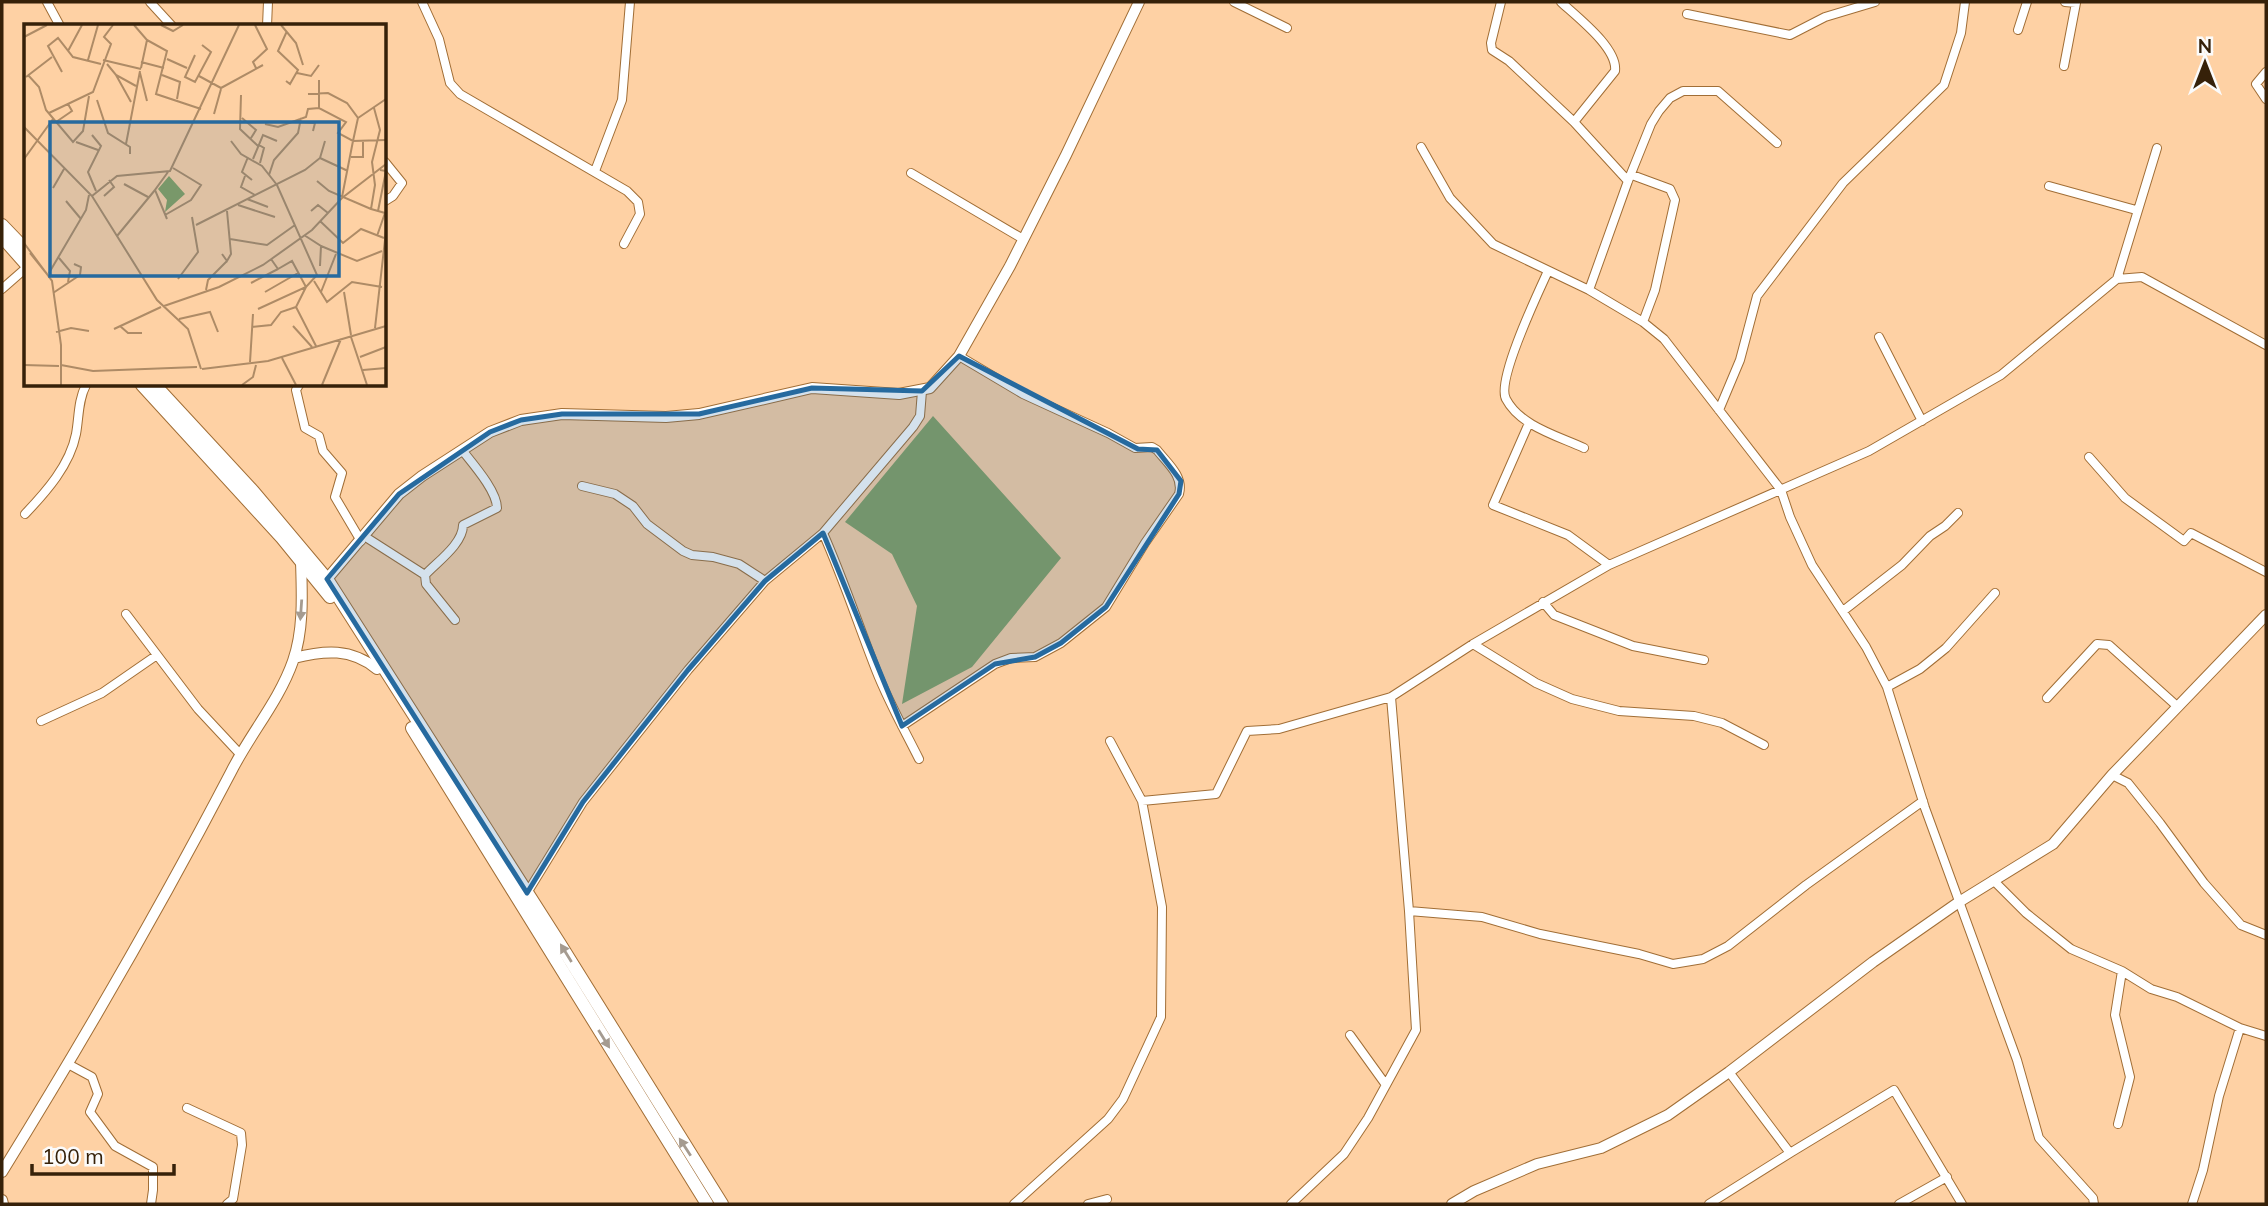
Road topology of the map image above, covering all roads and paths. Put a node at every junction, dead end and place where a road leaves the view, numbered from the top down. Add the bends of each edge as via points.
1 (47, 2) edge
2 (150, 2) edge
3 (268, 2) edge
4 (422, 2) edge
5 (630, 2) edge
6 (1139, 2) edge
7 (1234, 2) edge
8 (1501, 2) edge
9 (1561, 2) edge
10 (1875, 2) edge
11 (1965, 2) edge
12 (2027, 2) edge
13 (2065, 2) edge
14 (1687, 14) dead end
15 (59, 24) edge
16 (170, 24) edge
17 (267, 24) edge
18 (1287, 28) dead end
19 (2018, 30) dead end
20 (2064, 66) dead end
21 (2266, 72) edge
22 (2266, 99) edge
23 (1574, 122) junction
24 (1777, 143) dead end
25 (1421, 147) dead end
26 (2157, 148) dead end
27 (387, 164) edge
28 (595, 171) junction
29 (911, 173) dead end
30 (1630, 178) junction
31 (2049, 186) dead end
32 (387, 199) edge
33 (2136, 211) junction
34 (2, 225) edge
35 (2, 237) edge
36 (1023, 239) junction
37 (624, 244) dead end
38 (24, 248) edge
39 (24, 264) edge
40 (24, 268) edge
41 (1548, 271) junction
42 (2117, 279) junction
43 (2, 289) edge
44 (1589, 290) junction
45 (1643, 321) junction
46 (1879, 337) dead end
47 (2266, 345) edge
48 (960, 356) junction
49 (85, 387) edge
50 (144, 387) edge
51 (157, 387) edge
52 (295, 387) edge
53 (922, 391) junction
54 (1719, 410) junction
55 (1922, 421) junction
56 (1529, 423) junction
57 (1584, 448) dead end
58 (462, 450) junction
59 (2089, 457) dead end
60 (582, 486) dead end
61 (1781, 490) junction
62 (1958, 513) dead end
63 (25, 514) dead end
64 (823, 533) junction
65 (363, 538) junction
66 (301, 561) junction
67 (1609, 565) junction
68 (2266, 572) edge
69 (425, 575) junction
70 (327, 579) junction
71 (765, 581) junction
72 (1995, 593) dead end
73 (1543, 602) junction
74 (1843, 611) junction
75 (126, 614) dead end
76 (2266, 615) edge
77 (455, 621) dead end
78 (1473, 644) junction
79 (157, 655) junction
80 (294, 658) junction
81 (1704, 660) dead end
82 (377, 669) junction
83 (1887, 687) junction
84 (1391, 697) junction
85 (2047, 698) dead end
86 (2178, 707) junction
87 (41, 721) dead end
88 (902, 726) junction
89 (1110, 741) dead end
90 (1764, 745) dead end
91 (240, 754) junction
92 (919, 759) dead end
93 (2112, 775) junction
94 (1142, 801) junction
95 (1923, 802) junction
96 (1993, 880) junction
97 (527, 893) junction
98 (1959, 902) junction
99 (1409, 911) junction
100 (2266, 935) edge
101 (2122, 971) junction
102 (2240, 1028) junction
103 (1350, 1035) dead end
104 (2266, 1036) edge
105 (68, 1064) junction
106 (1729, 1072) junction
107 (1386, 1085) junction
108 (187, 1108) dead end
109 (2118, 1124) dead end
110 (1790, 1153) junction
111 (2, 1172) edge
112 (1947, 1177) junction
113 (1107, 1199) dead end
114 (151, 1204) edge
115 (227, 1204) edge
116 (707, 1204) edge
117 (722, 1204) edge
118 (1014, 1204) edge
119 (1088, 1204) edge
120 (1291, 1204) edge
121 (1452, 1204) edge
122 (1709, 1204) edge
123 (1899, 1204) edge
124 (1962, 1204) edge
125 (2094, 1204) edge
126 (2192, 1204) edge

1 - 15 street
2 - 16 street
3 - 17 street
4 - 28 street via 439,39 450,83 460,94
5 - 28 street via 622,100
6 - 36 street
7 - 18 street
8 - 23 street via 1492,50
9 - 23 street via 1604,43 1616,63 1615,71
10 - 14 street via 1825,17 1790,35
11 - 54 street via 1961,33 1944,85 1843,183 1757,296 1740,360
12 - 19 street
13 - 20 street via 2076,4
21 - 22 street via 2256,84
23 - 30 street
24 - 30 street via 1718,91 1683,91 1671,98 1651,124
25 - 41 street via 1450,198 1493,244
26 - 33 street
27 - 32 street via 402,183
28 - 37 street via 638,202 640,214
29 - 36 street
30 - 44 street
30 - 45 street via 1670,189 1675,200 1655,290
31 - 33 street
33 - 42 street
34 - 38 main road
35 - 39 main road
36 - 48 street
40 - 43 street
41 - 44 street
41 - 56 street via 1502,387 1505,398
42 - 47 street via 2142,277
42 - 55 street via 2001,375
44 - 45 street
45 - 54 street via 1664,339
46 - 55 street
48 - 53 street
48 - 88 street via 1023,394 1135,448 1152,447 1181,481 1181,488 1107,607 1061,643 1035,657 995,664
49 - 63 street via 69,454
50 - 66 main road
51 - 70 main road
52 - 65 street via 305,428 319,436 323,451 342,473 335,497
53 - 58 street via 899,394 812,388 699,414 562,414 521,420
53 - 64 street via 920,416
54 - 61 street
55 - 61 street via 1869,451
56 - 57 street
56 - 67 street via 1493,505 1568,535
58 - 65 street via 398,494
58 - 69 street via 493,492 497,508 463,525 458,540
59 - 68 street via 2125,498 2183,541 2191,533
60 - 71 street via 615,494 683,551 739,564
61 - 67 street
61 - 74 street via 1812,565
62 - 74 street
64 - 71 street
64 - 88 street
65 - 69 street
65 - 70 street
66 -> 80 street via 302,602
66 - 82 main road via 333,600
67 - 73 street
69 - 77 street via 426,584
70 - 97 main road
71 - 97 street via 583,802
72 - 83 street via 1946,648
73 - 78 street
73 - 81 street via 1554,614 1633,646
74 - 83 street
75 - 79 street
76 - 86 street
78 - 84 street
78 - 90 street via 1572,699 1619,711 1694,716 1722,723
79 - 87 street via 102,693
79 - 91 street
80 - 82 street via 341,652 365,659
80 - 91 street via 284,684
82 -> 116 main road
83 - 95 street
84 - 94 street via 1279,730 1248,731 1216,794
84 - 99 street
85 - 86 street via 2097,644 2104,644
86 - 93 street
88 - 92 street
89 - 94 street
91 - 105 street
93 - 96 street via 2053,844
93 - 100 street via 2128,783 2241,925
94 - 118 street via 1162,907 1161,1017 1123,1100
95 - 98 street
95 - 99 street via 1728,946 1703,959 1673,964 1482,917
96 - 98 street
96 - 101 street via 2071,949
117 -> 97 main road
98 - 106 street
98 - 125 street via 2017,1060 2039,1138 2094,1198
99 - 107 street via 1416,1030
101 - 102 street via 2151,989
101 - 109 street via 2115,1015 2130,1077
102 - 104 street
102 - 126 street
103 - 107 street
105 - 111 street
105 - 114 street via 92,1077 98,1094 90,1112 115,1146 153,1167
106 - 110 street
106 - 121 street via 1668,1115 1601,1148 1537,1164
107 - 120 street via 1344,1154
108 - 115 street via 241,1133 233,1199
110 - 112 street via 1894,1090
110 - 122 street
112 - 123 street
112 - 124 street
113 - 119 street

